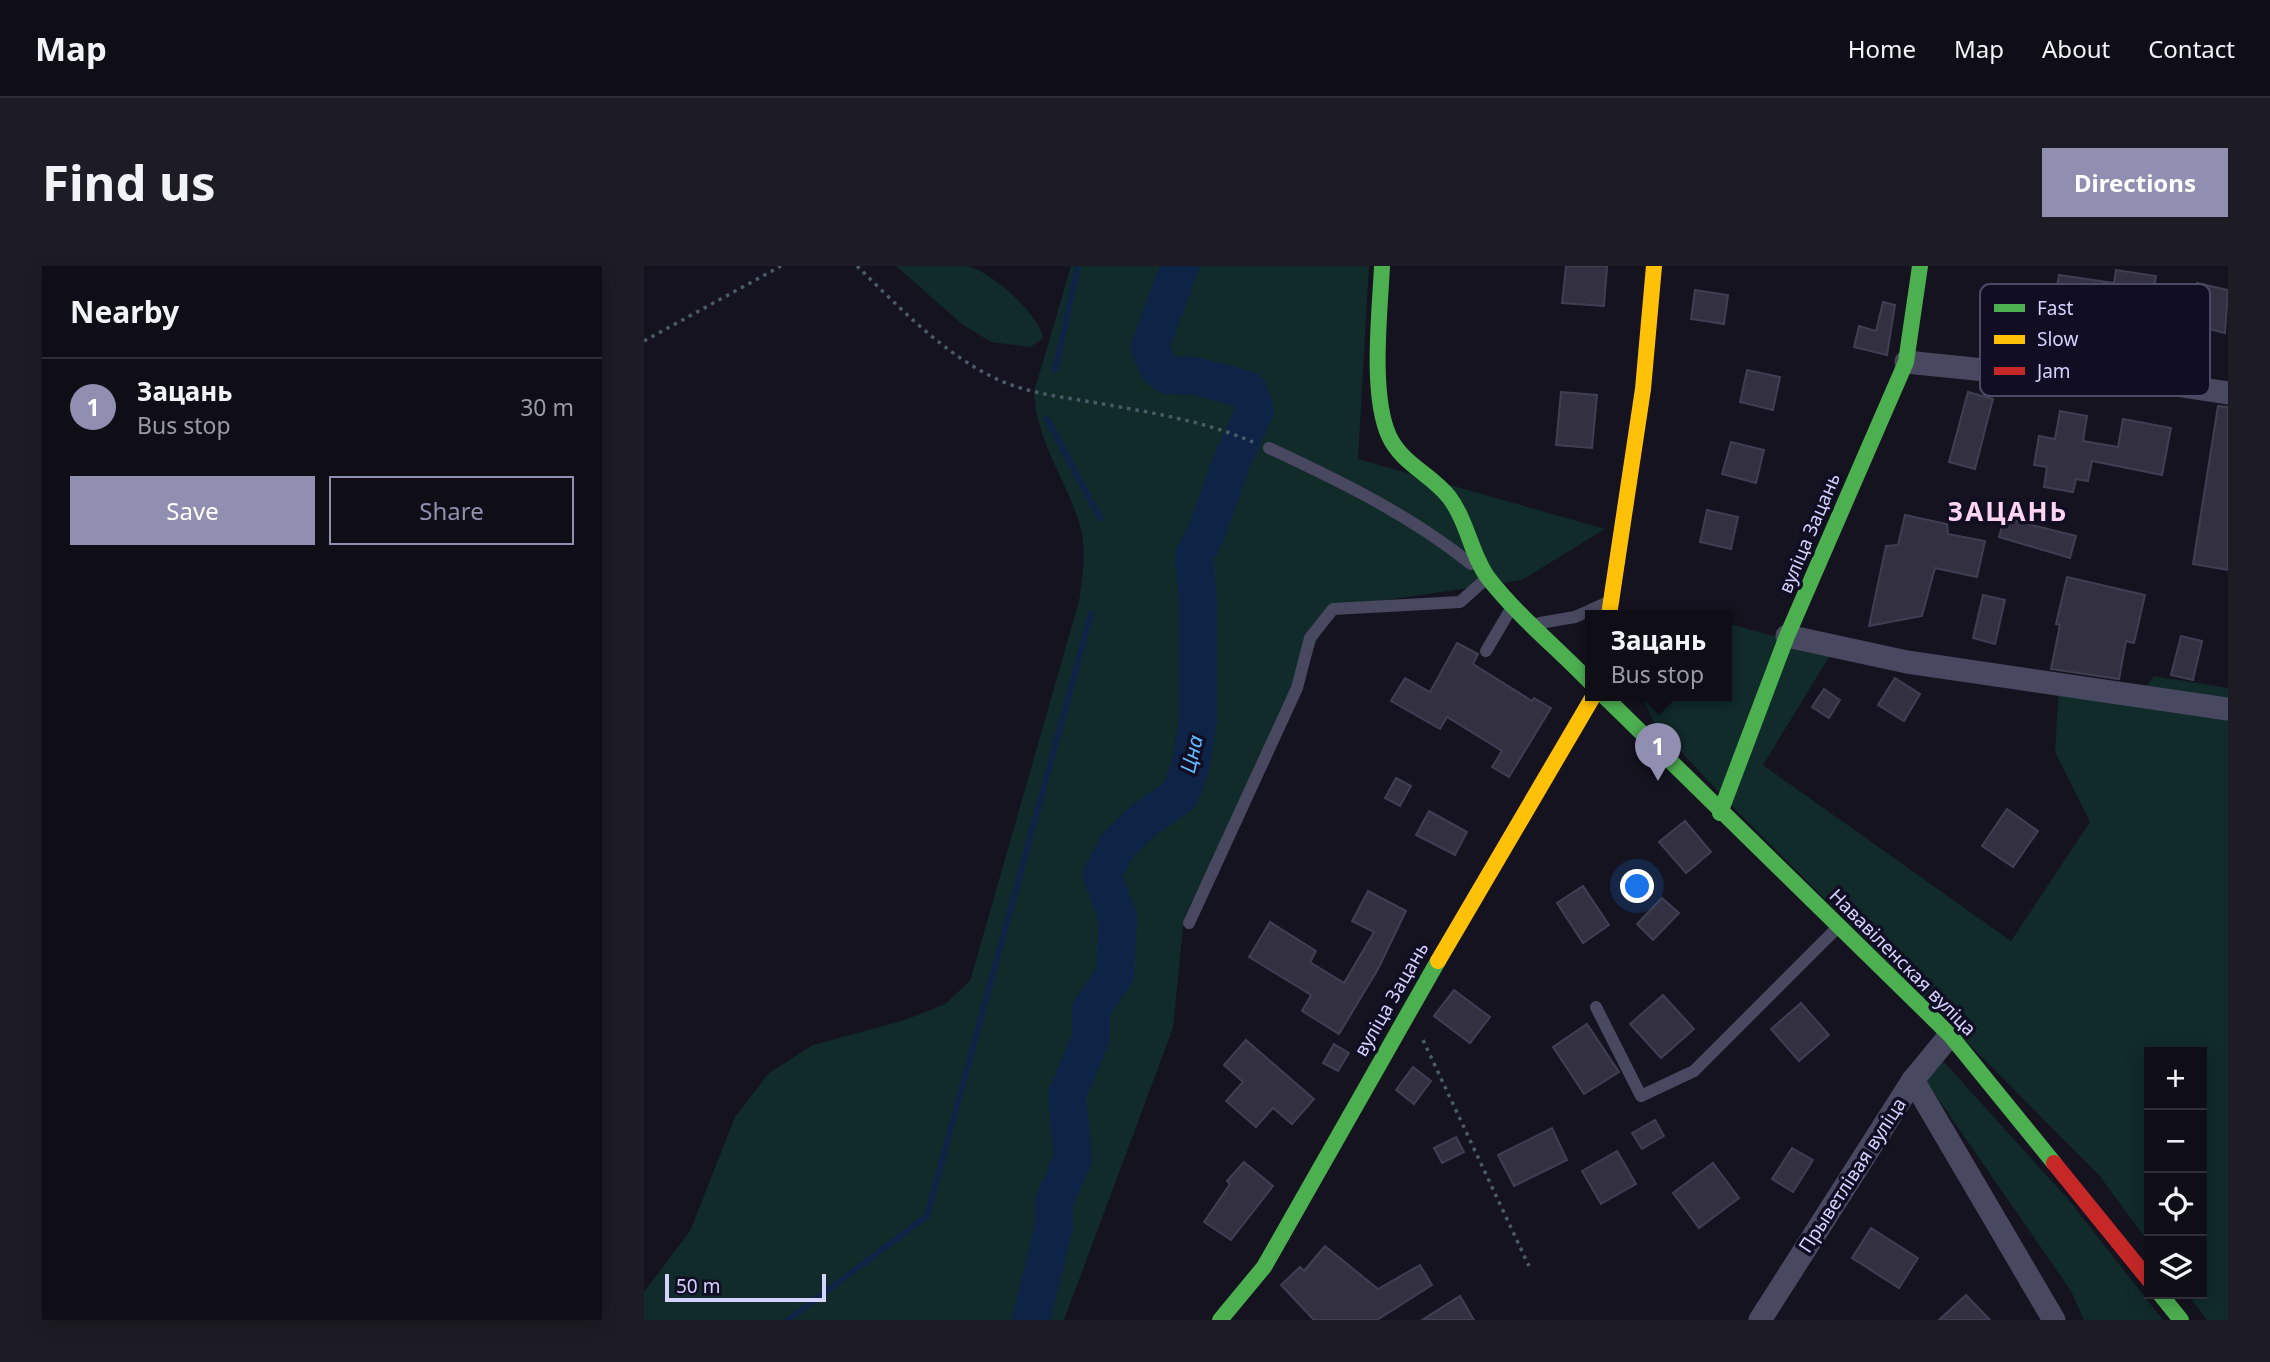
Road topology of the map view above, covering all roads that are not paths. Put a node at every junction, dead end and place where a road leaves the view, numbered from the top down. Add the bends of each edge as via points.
1 (1382, 266) edge
2 (1654, 266) edge
3 (1920, 266) edge
4 (1906, 362) junction
5 (1980, 369) edge
6 (2210, 390) edge
7 (2228, 393) edge
8 (1269, 448) road end
9 (1487, 577) junction
10 (1613, 591) junction
11 (1514, 604) junction
12 (1592, 610) edge
13 (1610, 610) edge
14 (1585, 613) edge
15 (1533, 623) junction
16 (1787, 636) junction
17 (1486, 650) dead end
18 (1585, 677) edge
19 (1590, 701) edge
20 (1609, 701) edge
21 (2228, 709) edge
22 (1720, 813) junction
23 (1189, 923) dead end
24 (1838, 927) junction
25 (1596, 1007) dead end
26 (1950, 1035) junction
27 (1913, 1080) junction
28 (2144, 1274) edge
29 (2164, 1299) edge
30 (1220, 1320) edge
31 (1760, 1320) edge
32 (2054, 1320) edge
33 (2181, 1320) edge

1 - 9 street via 1378,358 1389,436 1402,455 1448,496 1466,525
2 - 10 street via 1643,389
3 - 4 street, вуліца Зацань
4 - 5 street
4 - 16 street, вуліца Зацань
6 - 7 street
8 - 9 lane via 1415,523
9 - 11 street
9 - 23 lane via 1460,602 1333,610 1310,638 1297,688
10 - 12 lane via 1604,605
10 - 13 street
11 - 15 street
11 - 17 lane
14 - 15 lane
15 - 18 street
16 - 21 street via 1908,662
16 - 22 street, вуліца Зацань
19 - 30 street, вуліца Зацань via 1264,1268
20 - 22 street, Нававіленская вуліца
22 - 24 street, Нававіленская вуліца
24 - 25 lane via 1694,1071 1641,1096
24 - 26 street, Нававіленская вуліца
26 - 27 street, Прыветлівая вуліца
26 - 28 street, Нававіленская вуліца
27 - 31 street, Прыветлівая вуліца
27 - 32 street
29 - 33 street

